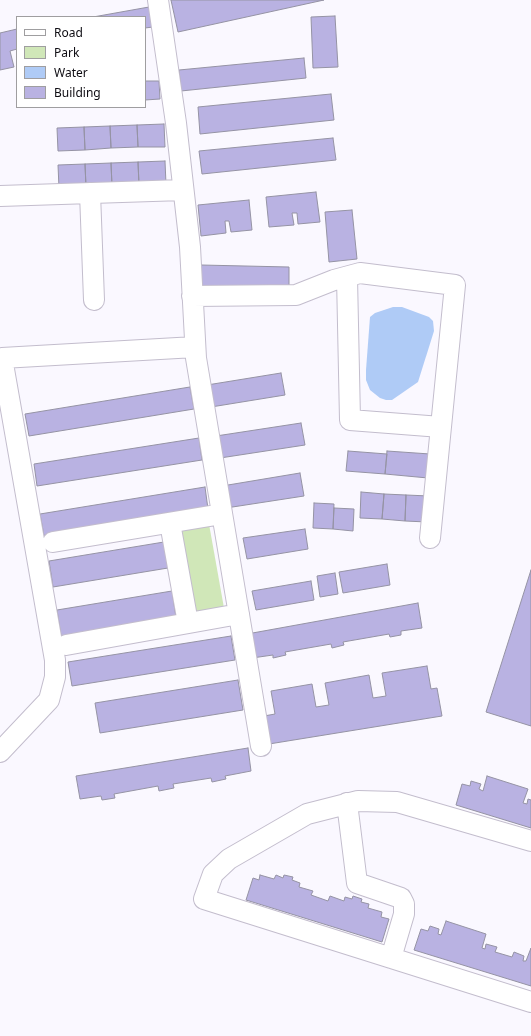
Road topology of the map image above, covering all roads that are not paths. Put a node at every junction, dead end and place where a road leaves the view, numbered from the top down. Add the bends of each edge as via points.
1 (158, 0) edge
2 (183, 190) junction
3 (90, 193) junction
4 (0, 196) edge
5 (347, 277) junction
6 (192, 296) junction
7 (94, 300) dead end
8 (196, 352) junction
9 (3, 373) edge
10 (441, 427) junction
11 (222, 514) junction
12 (170, 523) junction
13 (430, 538) dead end
14 (53, 542) dead end
15 (239, 614) junction
16 (188, 623) junction
17 (66, 645) dead end
18 (261, 746) dead end
19 (0, 752) edge
20 (347, 803) junction
21 (531, 841) edge
22 (391, 958) junction
23 (531, 1002) edge

1 - 2 street
2 - 3 street
2 - 6 street
3 - 4 street
3 - 7 street
5 - 6 street via 296,295
5 - 10 street via 350,420
5 - 10 street via 360,273 455,285
6 - 8 street
8 - 9 street via 2,358
8 - 11 street
9 - 19 street via 55,660 55,677 49,700
10 - 13 street
11 - 12 street
11 - 15 street
12 - 14 street
12 - 16 street
15 - 16 street
15 - 18 street
16 - 17 street
20 - 21 street via 370,800 397,802
20 - 22 street via 357,884 401,898 404,904 404,914
20 - 22 street via 307,814 229,859 213,874 204,899
22 - 23 street

